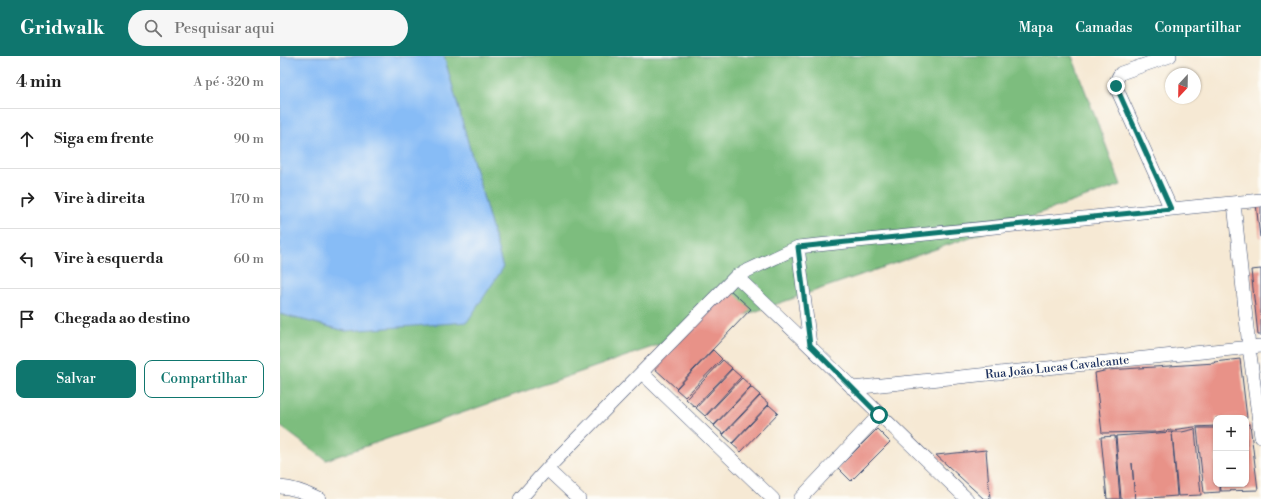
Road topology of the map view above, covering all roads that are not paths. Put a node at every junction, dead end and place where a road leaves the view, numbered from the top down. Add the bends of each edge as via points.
1 (1170, 56) edge
2 (1261, 200) edge
3 (1234, 203) junction
4 (1171, 209) junction
5 (798, 247) junction
6 (736, 276) junction
7 (810, 345) junction
8 (1255, 347) edge
9 (642, 373) junction
10 (852, 388) junction
11 (879, 415) junction
12 (1261, 437) edge
13 (547, 469) junction
14 (280, 487) edge
15 (319, 499) edge
16 (520, 499) edge
17 (579, 499) edge
18 (772, 499) edge
19 (800, 499) edge
20 (967, 499) edge

1 - 4 street via 1121,73 1116,86
2 - 3 street
3 - 4 street
3 - 8 street
4 - 5 street
5 - 6 street
5 - 7 street
6 - 7 street
6 - 9 street
7 - 10 street
8 - 10 street, Rua João Lucas Cavalcante
8 - 12 street
9 - 13 street
9 - 18 street
10 - 11 street
11 - 19 street
11 - 20 street
13 - 16 street
13 - 17 street
14 - 15 street

